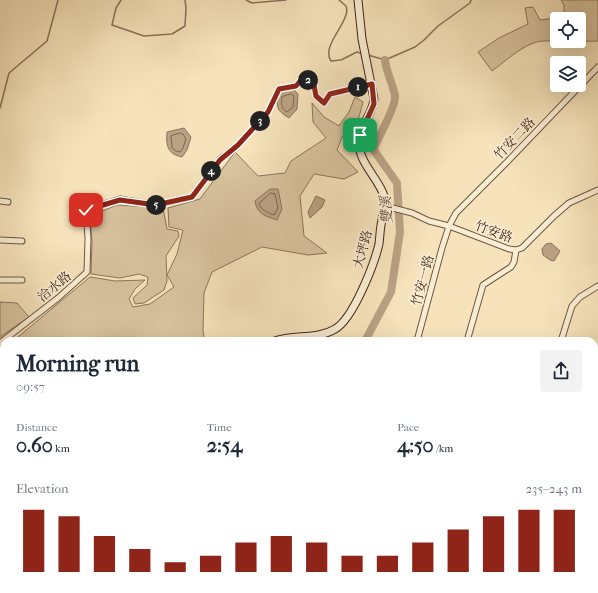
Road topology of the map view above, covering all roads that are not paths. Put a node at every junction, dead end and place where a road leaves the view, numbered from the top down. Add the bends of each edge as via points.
1 (358, 0) edge
2 (598, 67) edge
3 (372, 84) junction
4 (598, 190) edge
5 (0, 202) edge
6 (8, 202) dead end
7 (384, 206) junction
8 (449, 226) junction
9 (0, 240) edge
10 (22, 241) dead end
11 (516, 250) junction
12 (0, 280) edge
13 (22, 280) dead end
14 (598, 286) edge
15 (8, 337) edge
16 (294, 337) edge
17 (418, 337) edge
18 (468, 337) edge
19 (562, 337) edge

1 - 3 street, 大坪路 via 362,39
2 - 8 street, 竹安二路 via 456,213
3 - 7 street, 大坪路 via 374,104 361,130 359,146 366,166 384,196
3 - 15 street, 洽水路 via 330,94 324,103 316,96 314,85 309,80 301,80 296,86 279,89 268,112 238,145 220,160 192,197 156,205 120,200 86,210 87,272
4 - 11 street, 竹安路 via 569,203 522,248
5 - 6 street
7 - 8 street, 竹安路
7 - 16 street, 大坪路 via 379,243 372,267 343,322 328,333
8 - 11 street, 竹安路
8 - 17 street, 竹安一路
9 - 10 street
11 - 18 street via 512,267 483,285
12 - 13 street
14 - 19 street via 580,297 572,306

